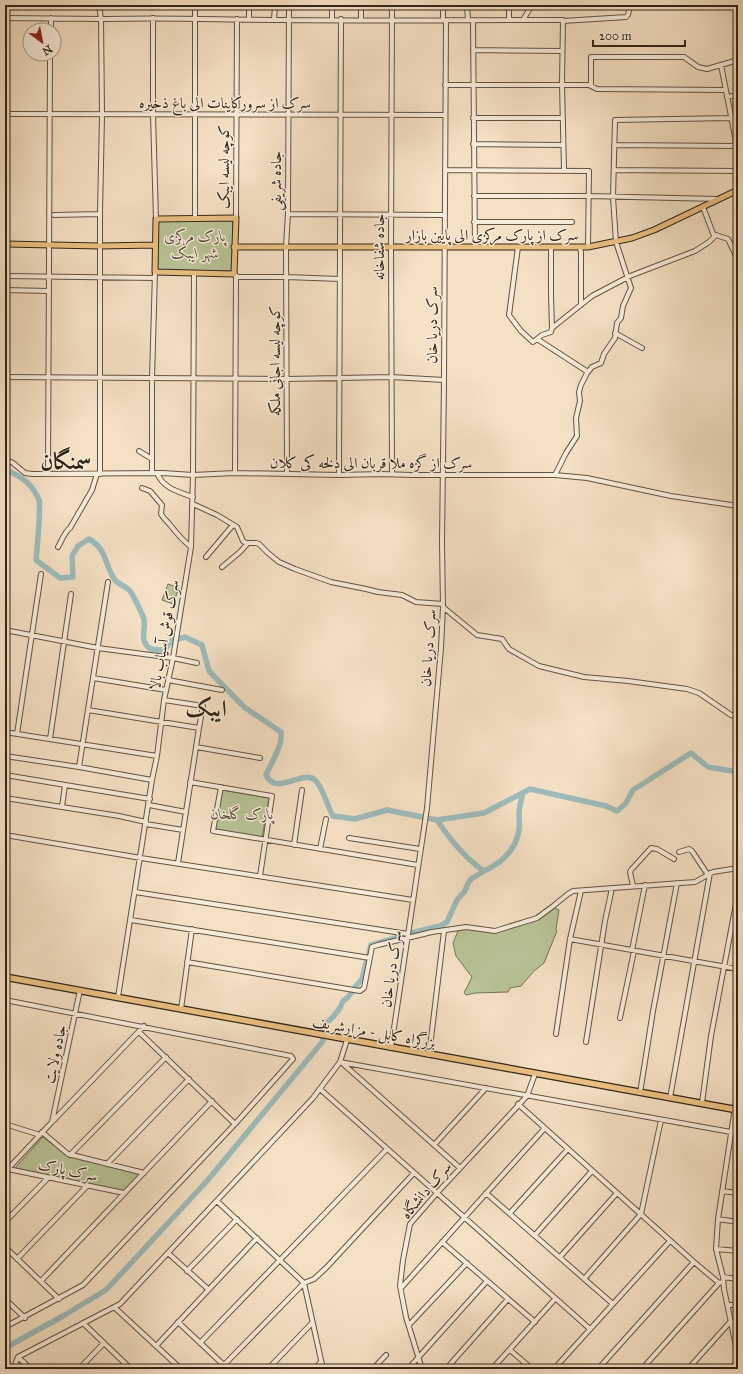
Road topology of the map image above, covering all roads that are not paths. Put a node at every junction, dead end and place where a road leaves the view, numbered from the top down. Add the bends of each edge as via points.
1 (99, 5) edge
2 (195, 5) edge
3 (249, 5) edge
4 (275, 5) edge
5 (289, 5) edge
6 (332, 5) edge
7 (361, 5) edge
8 (392, 5) edge
9 (443, 5) edge
10 (467, 5) edge
11 (509, 5) edge
12 (532, 5) edge
13 (630, 5) edge
14 (5, 18) edge
15 (51, 18) junction
16 (153, 18) junction
17 (195, 18) junction
18 (101, 19) junction
19 (237, 19) junction
20 (249, 19) junction
21 (332, 19) junction
22 (341, 19) junction
23 (274, 20) junction
24 (288, 20) junction
25 (361, 20) junction
26 (392, 20) junction
27 (444, 20) junction
28 (468, 20) junction
29 (473, 20) junction
30 (509, 20) junction
31 (523, 20) junction
32 (563, 21) junction
33 (51, 22) edge
34 (473, 50) junction
35 (562, 51) junction
36 (738, 60) edge
37 (50, 62) edge
38 (721, 65) junction
39 (474, 84) junction
40 (562, 84) junction
41 (445, 85) junction
42 (591, 86) junction
43 (726, 90) junction
44 (738, 95) edge
45 (727, 97) junction
46 (5, 114) edge
47 (49, 114) junction
48 (102, 115) junction
49 (153, 115) junction
50 (195, 115) junction
51 (236, 115) junction
52 (288, 115) junction
53 (340, 115) junction
54 (392, 115) junction
55 (445, 115) junction
56 (473, 118) junction
57 (562, 118) junction
58 (731, 118) junction
59 (736, 130) edge
60 (473, 144) junction
61 (563, 144) junction
62 (614, 145) junction
63 (737, 146) junction
64 (738, 152) edge
65 (445, 170) junction
66 (474, 170) junction
67 (564, 170) junction
68 (614, 170) junction
69 (738, 171) edge
70 (738, 190) edge
71 (474, 196) junction
72 (589, 196) junction
73 (613, 197) junction
74 (718, 199) junction
75 (703, 207) junction
76 (54, 214) dead end
77 (100, 214) junction
78 (288, 214) junction
79 (339, 214) junction
80 (391, 215) junction
81 (444, 215) junction
82 (156, 218) junction
83 (195, 218) junction
84 (236, 218) junction
85 (474, 222) junction
86 (572, 222) dead end
87 (714, 236) junction
88 (616, 242) junction
89 (5, 244) edge
90 (48, 245) junction
91 (155, 245) junction
92 (100, 246) junction
93 (234, 247) junction
94 (286, 247) junction
95 (340, 247) junction
96 (390, 247) junction
97 (444, 247) junction
98 (475, 247) junction
99 (518, 247) junction
100 (551, 247) junction
101 (580, 247) junction
102 (588, 247) junction
103 (738, 260) edge
104 (194, 273) junction
105 (155, 275) junction
106 (235, 275) junction
107 (5, 276) edge
108 (48, 276) junction
109 (101, 277) junction
110 (286, 277) junction
111 (628, 278) junction
112 (340, 279) junction
113 (5, 290) edge
114 (48, 291) junction
115 (581, 305) junction
116 (552, 328) junction
117 (615, 333) junction
118 (537, 339) junction
119 (642, 348) dead end
120 (588, 372) junction
121 (5, 377) edge
122 (48, 378) junction
123 (101, 378) junction
124 (152, 378) junction
125 (193, 378) junction
126 (235, 378) junction
127 (338, 378) junction
128 (391, 378) junction
129 (287, 379) junction
130 (444, 380) junction
131 (139, 451) dead end
132 (152, 459) junction
133 (5, 460) edge
134 (48, 473) junction
135 (154, 473) junction
136 (235, 473) junction
137 (99, 474) junction
138 (287, 474) junction
139 (392, 474) junction
140 (193, 475) junction
141 (339, 475) junction
142 (442, 475) junction
143 (555, 475) junction
144 (142, 488) dead end
145 (193, 497) junction
146 (192, 504) junction
147 (738, 506) edge
148 (233, 525) junction
149 (248, 543) junction
150 (58, 547) dead end
151 (191, 547) junction
152 (206, 557) dead end
153 (222, 567) dead end
154 (41, 574) dead end
155 (108, 582) dead end
156 (71, 594) dead end
157 (443, 606) junction
158 (5, 630) edge
159 (32, 636) junction
160 (65, 642) junction
161 (98, 648) junction
162 (173, 658) junction
163 (197, 663) dead end
164 (93, 678) junction
165 (168, 680) junction
166 (166, 690) junction
167 (222, 690) dead end
168 (164, 700) junction
169 (88, 710) junction
170 (738, 717) edge
171 (162, 723) junction
172 (199, 728) junction
173 (5, 732) edge
174 (17, 734) junction
175 (50, 739) junction
176 (83, 744) junction
177 (196, 747) junction
178 (5, 756) edge
179 (157, 756) junction
180 (260, 758) dead end
181 (79, 767) junction
182 (5, 775) edge
183 (152, 780) junction
184 (190, 782) junction
185 (65, 785) junction
186 (221, 787) junction
187 (302, 790) dead end
188 (5, 798) edge
189 (150, 799) junction
190 (149, 805) junction
191 (62, 807) junction
192 (186, 812) junction
193 (326, 819) dead end
194 (146, 823) junction
195 (183, 830) junction
196 (5, 835) edge
197 (349, 838) dead end
198 (265, 840) junction
199 (294, 845) junction
200 (320, 849) junction
201 (420, 849) junction
202 (679, 852) dead end
203 (141, 858) junction
204 (674, 859) dead end
205 (178, 863) junction
206 (418, 865) junction
207 (738, 868) edge
208 (709, 874) junction
209 (260, 876) junction
210 (677, 883) junction
211 (645, 885) junction
212 (633, 886) junction
213 (612, 888) junction
214 (581, 891) junction
215 (135, 892) junction
216 (738, 893) edge
217 (413, 900) junction
218 (131, 920) junction
219 (192, 929) junction
220 (444, 930) junction
221 (408, 936) junction
222 (570, 939) junction
223 (602, 945) junction
224 (633, 950) junction
225 (664, 956) junction
226 (370, 958) junction
227 (694, 961) junction
228 (187, 962) junction
229 (724, 967) junction
230 (738, 969) edge
231 (5, 977) edge
232 (80, 990) junction
233 (118, 997) junction
234 (5, 1000) edge
235 (181, 1009) junction
236 (76, 1014) junction
237 (620, 1018) dead end
238 (144, 1026) junction
239 (139, 1032) junction
240 (556, 1034) dead end
241 (347, 1040) junction
242 (586, 1042) dead end
243 (391, 1048) junction
244 (429, 1055) junction
245 (166, 1057) junction
246 (340, 1062) junction
247 (535, 1074) junction
248 (189, 1079) junction
249 (486, 1088) junction
250 (738, 1088) edge
251 (320, 1089) junction
252 (640, 1092) junction
253 (527, 1096) junction
254 (670, 1098) junction
255 (212, 1101) junction
256 (518, 1104) junction
257 (702, 1104) junction
258 (736, 1110) edge
259 (661, 1120) junction
260 (52, 1122) junction
261 (5, 1124) edge
262 (235, 1124) junction
263 (544, 1128) junction
264 (731, 1132) junction
265 (41, 1134) junction
266 (434, 1145) junction
267 (387, 1149) junction
268 (568, 1149) junction
269 (70, 1154) junction
270 (107, 1164) junction
271 (460, 1168) junction
272 (6, 1170) edge
273 (592, 1171) junction
274 (144, 1172) junction
275 (414, 1173) junction
276 (48, 1178) junction
277 (87, 1186) junction
278 (722, 1191) junction
279 (437, 1193) junction
280 (486, 1193) junction
281 (617, 1193) junction
282 (738, 1193) edge
283 (124, 1194) junction
284 (217, 1201) junction
285 (510, 1213) junction
286 (641, 1214) junction
287 (464, 1218) junction
288 (237, 1219) junction
289 (718, 1219) junction
290 (5, 1222) edge
291 (738, 1222) edge
292 (535, 1235) junction
293 (257, 1238) junction
294 (670, 1241) junction
295 (442, 1242) junction
296 (5, 1247) edge
297 (716, 1249) junction
298 (738, 1251) edge
299 (168, 1253) junction
300 (560, 1257) junction
301 (17, 1259) junction
302 (281, 1261) junction
303 (694, 1262) junction
304 (466, 1263) junction
305 (187, 1271) junction
306 (584, 1279) junction
307 (738, 1279) edge
308 (487, 1280) junction
309 (722, 1281) junction
310 (41, 1282) junction
311 (304, 1283) junction
312 (401, 1288) junction
313 (208, 1289) junction
314 (5, 1299) edge
315 (59, 1299) junction
316 (508, 1299) junction
317 (555, 1299) junction
318 (612, 1304) junction
319 (728, 1305) junction
320 (738, 1306) edge
321 (114, 1307) junction
322 (25, 1318) junction
323 (731, 1321) junction
324 (178, 1322) junction
325 (535, 1322) junction
326 (83, 1323) junction
327 (312, 1323) junction
328 (409, 1325) junction
329 (5, 1327) edge
330 (590, 1329) junction
331 (104, 1343) junction
332 (200, 1344) junction
333 (156, 1346) junction
334 (510, 1350) junction
335 (386, 1355) dead end
336 (738, 1356) edge
337 (18, 1357) junction
338 (419, 1357) junction
339 (738, 1360) edge
340 (321, 1362) junction
341 (226, 1367) edge
342 (128, 1368) edge
343 (13, 1369) edge
344 (31, 1369) edge
345 (79, 1369) edge
346 (181, 1369) edge
347 (268, 1369) edge
348 (314, 1369) edge
349 (323, 1369) edge
350 (373, 1369) edge
351 (408, 1369) edge
352 (422, 1369) edge
353 (446, 1369) edge
354 (492, 1369) edge
355 (530, 1369) edge
356 (554, 1369) edge
357 (598, 1369) edge
358 (642, 1369) edge
359 (688, 1369) edge
360 (730, 1369) edge

1 - 18 street
2 - 17 street
3 - 20 street
4 - 23 street
5 - 24 street, جاده شریفی
6 - 21 street
7 - 25 street
8 - 26 street, جاده شفاخانه
9 - 27 street, سرک دریا خان
10 - 28 street
11 - 30 street
12 - 31 street
13 - 32 street via 626,17
14 - 15 street
15 - 18 street
15 - 33 street
16 - 17 street
16 - 18 street
16 - 49 street
17 - 19 street
17 - 50 street
18 - 48 street
19 - 20 street
19 - 51 street, کوچه لیسه ایبک
20 - 23 street
21 - 22 street
21 - 24 street
22 - 25 street
22 - 53 street
23 - 24 street
24 - 52 street, جاده شریفی
25 - 26 street
26 - 27 street
26 - 54 street, جاده شفاخانه
27 - 28 street
27 - 41 street, سرک دریا خان
28 - 29 street
29 - 30 street
29 - 34 street
30 - 31 street
31 - 32 street
32 - 35 street
34 - 35 street
34 - 39 street
35 - 40 street
36 - 38 street
37 - 47 street
38 - 42 street via 707,69 698,67 684,57 591,57
38 - 43 street
39 - 40 street
39 - 41 street
39 - 56 street
40 - 42 street
40 - 57 street
41 - 55 street, سرک دریا خان
42 - 43 street via 597,90
43 - 45 street
44 - 45 street
45 - 58 street
46 - 47 street, سرک از سرورکاینات الی باغ ذخیره
47 - 48 street, سرک از سرورکاینات الی باغ ذخیره
47 - 90 street
48 - 49 street, سرک از سرورکاینات الی باغ ذخیره
48 - 77 street
49 - 50 street, سرک از سرورکاینات الی باغ ذخیره
49 - 82 street
50 - 51 street, سرک از سرورکاینات الی باغ ذخیره
50 - 83 street
51 - 52 street, سرک از سرورکاینات الی باغ ذخیره
51 - 84 street, کوچه لیسه ایبک
52 - 53 street, سرک از سرورکاینات الی باغ ذخیره
52 - 78 street, جاده شریفی
53 - 54 street, سرک از سرورکاینات الی باغ ذخیره
53 - 79 street
54 - 55 street, سرک از سرورکاینات الی باغ ذخیره
54 - 80 street, جاده شفاخانه
55 - 65 street, سرک دریا خان
56 - 57 street
56 - 60 street
57 - 61 street
58 - 59 street
58 - 62 street via 615,120
59 - 63 street
60 - 61 street
60 - 66 street
61 - 67 street
62 - 63 street
62 - 68 street
63 - 64 street
65 - 66 street
65 - 81 street, سرک دریا خان
66 - 67 street
66 - 71 street
67 - 72 street via 588,171
68 - 69 street
68 - 73 street
70 - 74 main road, سرک از پارک مرکزی الی پایین بازار
71 - 72 street
71 - 85 street
72 - 73 street
72 - 102 street
73 - 74 street
73 - 88 street
74 - 75 main road, سرک از پارک مرکزی الی پایین بازار
75 - 87 street
75 - 88 main road, سرک از پارک مرکزی الی پایین بازار via 654,230
76 - 77 street
77 - 92 street
78 - 79 street
78 - 94 street, جاده شریفی
79 - 80 street
79 - 95 street
80 - 81 street
80 - 96 street, جاده شفاخانه
81 - 97 street, سرک دریا خان
82 - 83 main road
82 - 91 main road
83 - 84 main road
84 - 93 main road
85 - 86 street
85 - 98 street
87 - 103 street via 728,239
87 - 111 street via 695,251
88 - 102 main road, سرک از پارک مرکزی الی پایین بازار
88 - 111 street
89 - 90 main road
90 - 92 main road
90 - 108 street
91 - 92 main road
91 - 105 main road
92 - 109 street
93 - 94 main road, سرک از پارک مرکزی الی پایین بازار
93 - 106 main road
94 - 95 main road, سرک از پارک مرکزی الی پایین بازار
94 - 110 street, کوچه لیسه اجانی ملکه
95 - 96 main road, سرک از پارک مرکزی الی پایین بازار
95 - 112 street
96 - 97 main road, سرک از پارک مرکزی الی پایین بازار
96 - 128 street, جاده شفاخانه
97 - 98 main road, سرک از پارک مرکزی الی پایین بازار
97 - 130 street, سرک دریا خان
98 - 99 main road, سرک از پارک مرکزی الی پایین بازار
99 - 100 main road, سرک از پارک مرکزی الی پایین بازار
99 - 118 street via 509,315 533,342
100 - 101 main road, سرک از پارک مرکزی الی پایین بازار
100 - 116 street
101 - 102 main road, سرک از پارک مرکزی الی پایین بازار
101 - 115 street
104 - 105 main road
104 - 106 main road
104 - 125 street, سرک قوش آسیاب بالا
105 - 109 street
105 - 124 street
106 - 110 street via 238,278
106 - 126 street
107 - 108 street
108 - 109 street
108 - 114 street
109 - 123 street
110 - 112 street
110 - 129 street, کوچه لیسه اجانی ملکه
111 - 115 street via 592,296
111 - 117 street via 631,288
112 - 127 street
113 - 114 street
114 - 122 street
115 - 116 street
116 - 118 street via 551,332
117 - 119 street
117 - 120 street via 615,338 601,363 594,365
118 - 120 street
120 - 143 street via 579,392 577,436
121 - 122 street
122 - 123 street
122 - 134 street
123 - 124 street
123 - 137 street
124 - 125 street
124 - 132 street
125 - 126 street
125 - 140 street, سرک قوش آسیاب بالا
126 - 129 street
126 - 136 street
127 - 128 street
127 - 129 street
127 - 141 street
128 - 130 street
128 - 139 street, جاده شفاخانه
129 - 138 street, کوچه لیسه اجانی ملکه
130 - 142 street, سرک دریا خان
131 - 132 street
132 - 135 street
133 - 134 street, سرک از گزه ملا قربان الی دلخه کی کلان via 25,473
134 - 137 street, سرک از گزه ملا قربان الی دلخه کی کلان
135 - 137 street, سرک از گزه ملا قربان الی دلخه کی کلان
135 - 140 street, سرک از گزه ملا قربان الی دلخه کی کلان
135 - 145 street via 163,484
136 - 138 street, سرک از گزه ملا قربان الی دلخه کی کلان
136 - 140 street, سرک از گزه ملا قربان الی دلخه کی کلان
137 - 150 street
138 - 141 street, سرک از گزه ملا قربان الی دلخه کی کلان
139 - 141 street, سرک از گزه ملا قربان الی دلخه کی کلان
139 - 142 street, سرک از گزه ملا قربان الی دلخه کی کلان
140 - 145 street, سرک قوش آسیاب بالا
142 - 143 street, سرک از گزه ملا قربان الی دلخه کی کلان
142 - 157 street, سرک دریا خان
143 - 147 street, سرک از گزه ملا قربان الی دلخه کی کلان via 587,478 671,496
144 - 151 street via 150,491 162,505 161,514 165,521 181,540
145 - 146 street, سرک قوش آسیاب بالا
146 - 148 street
146 - 151 street, سرک قوش آسیاب بالا
148 - 149 street via 243,541
148 - 152 street
149 - 153 street
149 - 157 street via 256,543 279,562 331,582 402,595 416,602
151 - 162 street, سرک قوش آسیاب بالا
154 - 159 street
155 - 161 street
156 - 160 street
157 - 170 street via 477,636 502,639 509,649 539,666 584,677 687,689 699,693
157 - 201 street, سرک دریا خان via 427,808
158 - 159 street
159 - 160 street
159 - 174 street
160 - 161 street
160 - 175 street
161 - 162 street
161 - 164 street
162 - 163 street
162 - 165 street, سرک قوش آسیاب بالا
164 - 166 street
164 - 169 street
165 - 166 street, سرک قوش آسیاب بالا
165 - 167 street
166 - 168 street, سرک قوش آسیاب بالا
168 - 171 street, سرک قوش آسیاب بالا
168 - 172 street via 203,706
169 - 171 street
169 - 176 street
171 - 172 street
171 - 179 street, سرک قوش آسیاب بالا
172 - 177 street
173 - 174 street
174 - 175 street
175 - 176 street
176 - 179 street
176 - 181 street
177 - 180 street
177 - 184 street
178 - 181 street
179 - 183 street, سرک قوش آسیاب بالا
181 - 183 street
182 - 185 street
183 - 189 street, سرک قوش آسیاب بالا
184 - 186 street
184 - 192 street
185 - 189 street
185 - 191 street
186 - 198 street via 272,796
186 - 198 street via 213,832
187 - 199 street
188 - 191 street
189 - 190 street, سرک قوش آسیاب بالا
190 - 192 street
190 - 194 street, سرک قوش آسیاب بالا
191 - 194 street
192 - 195 street
193 - 200 street
194 - 195 street
194 - 203 street, سرک قوش آسیاب بالا
195 - 205 street
196 - 203 street
197 - 201 street
198 - 199 street
198 - 209 street
199 - 200 street
200 - 206 street
201 - 206 street, سرک دریا خان
202 - 208 street via 689,849 692,851
203 - 205 street
203 - 215 street, سرک قوش آسیاب بالا
204 - 212 street via 651,848 630,872
205 - 209 street
206 - 217 street, سرک دریا خان
207 - 208 street
208 - 210 street via 695,882
208 - 227 street
209 - 217 street
210 - 211 street
210 - 225 street
211 - 212 street
211 - 224 street
212 - 213 street
213 - 214 street
213 - 223 street
214 - 220 street via 568,894 536,918 495,931 466,927
214 - 222 street
215 - 218 street, سرک قوش آسیاب بالا
215 - 221 street
216 - 229 street
217 - 221 street, سرک دریا خان
218 - 219 street
218 - 233 street, سرک قوش آسیاب بالا
219 - 226 street
219 - 228 street
220 - 221 street
220 - 244 street
221 - 226 street via 372,947
221 - 243 street, سرک دریا خان
222 - 223 street
222 - 240 street
223 - 224 street
223 - 242 street
224 - 225 street
224 - 237 street
225 - 227 street
225 - 252 street
226 - 228 street via 364,988 360,991
227 - 229 street
227 - 254 street
228 - 235 street
229 - 230 street
229 - 257 street
231 - 232 highway, بزرگراه کابل - مزارشریف
232 - 233 highway, بزرگراه کابل - مزارشریف
232 - 236 street, جاده ولایت
233 - 235 highway, بزرگراه کابل - مزارشریف
234 - 236 street
235 - 241 highway, بزرگراه کابل - مزارشریف
236 - 238 street
236 - 260 street, جاده ولایت
238 - 239 street, جاده ولایت
238 - 262 street via 291,1056 293,1059
239 - 245 street
239 - 260 street, جاده ولایت
241 - 243 highway, بزرگراه کابل - مزارشریف
241 - 246 street
243 - 244 highway, بزرگراه کابل - مزارشریف
244 - 247 highway, بزرگراه کابل - مزارشریف
245 - 248 street
245 - 269 street
246 - 249 street
246 - 251 street
246 - 266 street
247 - 252 highway, بزرگراه کابل - مزارشریف
247 - 253 street, سرک دانشگاه
248 - 255 street
248 - 270 street
249 - 253 street
249 - 266 street
250 - 258 street
251 - 267 street
251 - 284 street
252 - 254 highway, بزرگراه کابل - مزارشریف
253 - 256 street, سرک دانشگاه
253 - 259 street
254 - 257 highway, بزرگراه کابل - مزارشریف
255 - 262 street
255 - 274 street
256 - 263 street
256 - 271 street, سرک دانشگاه
257 - 258 highway, بزرگراه کابل - مزارشریف
258 - 264 street
259 - 264 street
259 - 286 street
260 - 265 street, جاده ولایت
261 - 265 street
262 - 315 street via 83,1285
263 - 268 street
263 - 280 street
264 - 278 street
265 - 269 street, سرک پارک
265 - 272 street, جاده ولایت
266 - 271 street
267 - 275 street
267 - 302 street
268 - 273 street
268 - 285 street
269 - 270 street, سرک پارک
270 - 274 street, سرک پارک
271 - 279 street, سرک دانشگاه
272 - 276 street, سرک پارک
273 - 281 street
273 - 292 street
274 - 283 street
275 - 279 street
275 - 311 street via 326,1268
276 - 277 street, سرک پارک
276 - 290 street
277 - 283 street, سرک پارک
277 - 301 street
278 - 282 street
278 - 289 street
279 - 287 street
279 - 312 street, سرک دانشگاه via 410,1224
280 - 285 street
280 - 287 street
281 - 286 street
281 - 300 street
283 - 310 street
284 - 288 street
284 - 299 street
285 - 292 street
286 - 294 street
286 - 306 street
287 - 295 street
287 - 317 street
288 - 293 street
288 - 305 street
289 - 291 street
289 - 297 street
292 - 300 street
293 - 302 street
293 - 313 street
294 - 303 street
294 - 318 street
295 - 304 street
295 - 312 street
296 - 301 street
297 - 298 street
297 - 309 street
299 - 305 street
299 - 321 street via 120,1304
300 - 306 street
301 - 310 street
302 - 311 street
302 - 332 street
303 - 309 street
303 - 357 street
304 - 308 street
304 - 328 street
305 - 313 street
306 - 318 street
307 - 309 street
308 - 316 street
308 - 338 street
309 - 319 street
309 - 358 street
310 - 315 street
311 - 327 street
311 - 341 street
312 - 328 street, سرک دانشگاه
313 - 324 street
314 - 322 street
315 - 322 street
316 - 325 street
316 - 353 street
317 - 325 street
317 - 330 street
318 - 330 street
319 - 320 street
319 - 323 street
321 - 326 street
321 - 333 street
322 - 329 street
323 - 336 street
323 - 359 street
324 - 332 street
324 - 333 street
325 - 334 street
326 - 331 street
326 - 337 street
327 - 340 street
327 - 347 street
328 - 338 street, سرک دانشگاه
330 - 356 street
331 - 342 street
331 - 345 street
332 - 341 street
333 - 346 street
334 - 354 street
334 - 355 street
335 - 350 street
337 - 343 street
337 - 344 street
338 - 351 street
338 - 352 street, سرک دانشگاه
339 - 360 street
340 - 348 street
340 - 349 street

